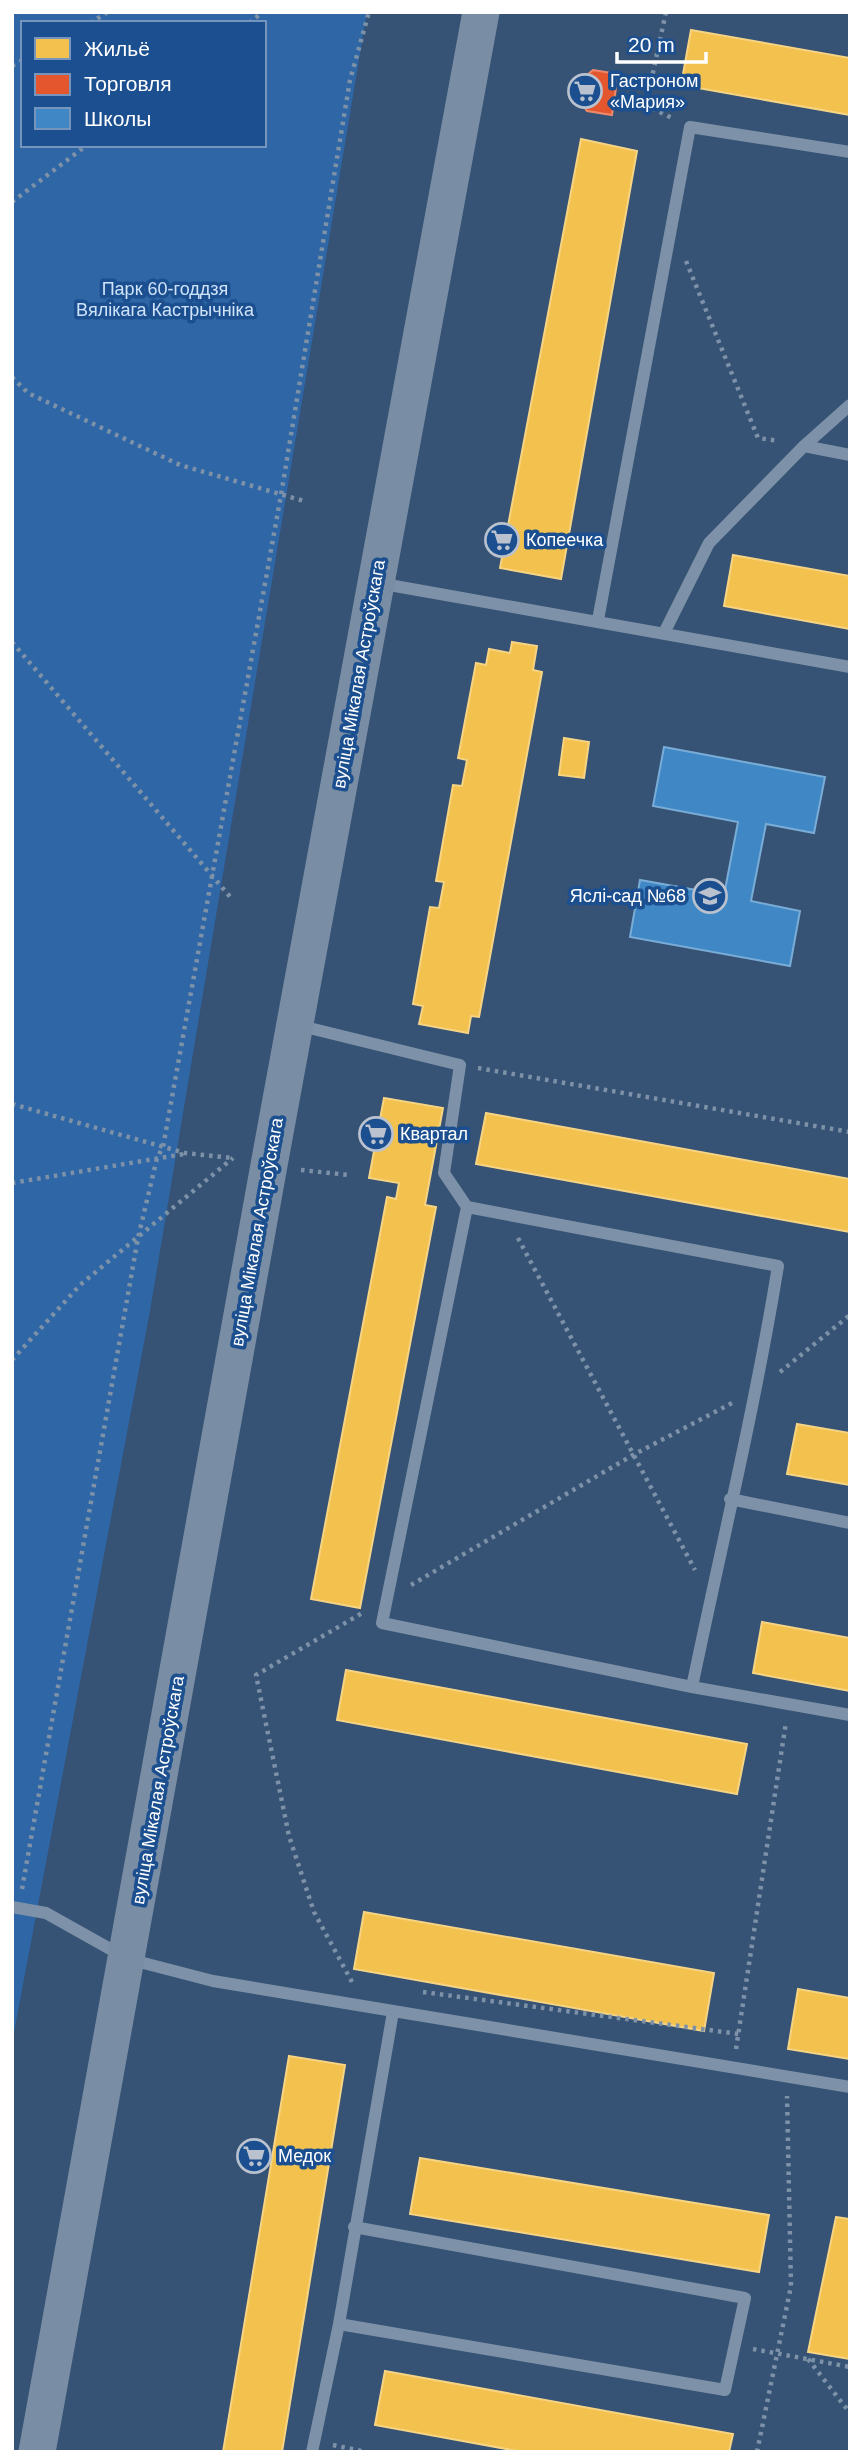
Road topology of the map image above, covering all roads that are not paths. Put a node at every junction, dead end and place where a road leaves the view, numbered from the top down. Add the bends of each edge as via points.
1 (481, 12) edge
2 (850, 152) edge
3 (850, 405) edge
4 (804, 446) junction
5 (850, 455) edge
6 (376, 583) junction
7 (598, 621) junction
8 (664, 633) junction
9 (850, 667) edge
10 (296, 1024) junction
11 (467, 1207) junction
12 (730, 1499) junction
13 (850, 1523) edge
14 (692, 1687) junction
15 (850, 1714) edge
16 (16, 1907) edge
17 (128, 1959) junction
18 (393, 2012) junction
19 (850, 2087) edge
20 (354, 2227) junction
21 (339, 2324) junction
22 (314, 2447) edge
23 (37, 2452) edge

1 - 6 main road, вуліца Мікалая Астроўскага
2 - 7 lane via 690,127
3 - 4 lane
4 - 5 lane
4 - 8 lane via 709,543
6 - 7 lane
6 - 10 main road, вуліца Мікалая Астроўскага
7 - 8 lane
8 - 9 lane
10 - 11 lane via 460,1065 444,1172
10 - 17 main road, вуліца Мікалая Астроўскага
11 - 12 lane via 778,1266 758,1390
11 - 14 lane via 382,1623
12 - 13 lane
12 - 14 lane
14 - 15 lane
16 - 17 lane via 46,1913
17 - 18 lane via 213,1981
17 - 23 main road, вуліца Мікалая Астроўскага
18 - 19 lane
18 - 20 lane
20 - 21 lane
20 - 21 lane via 745,2298 725,2390
21 - 22 lane

